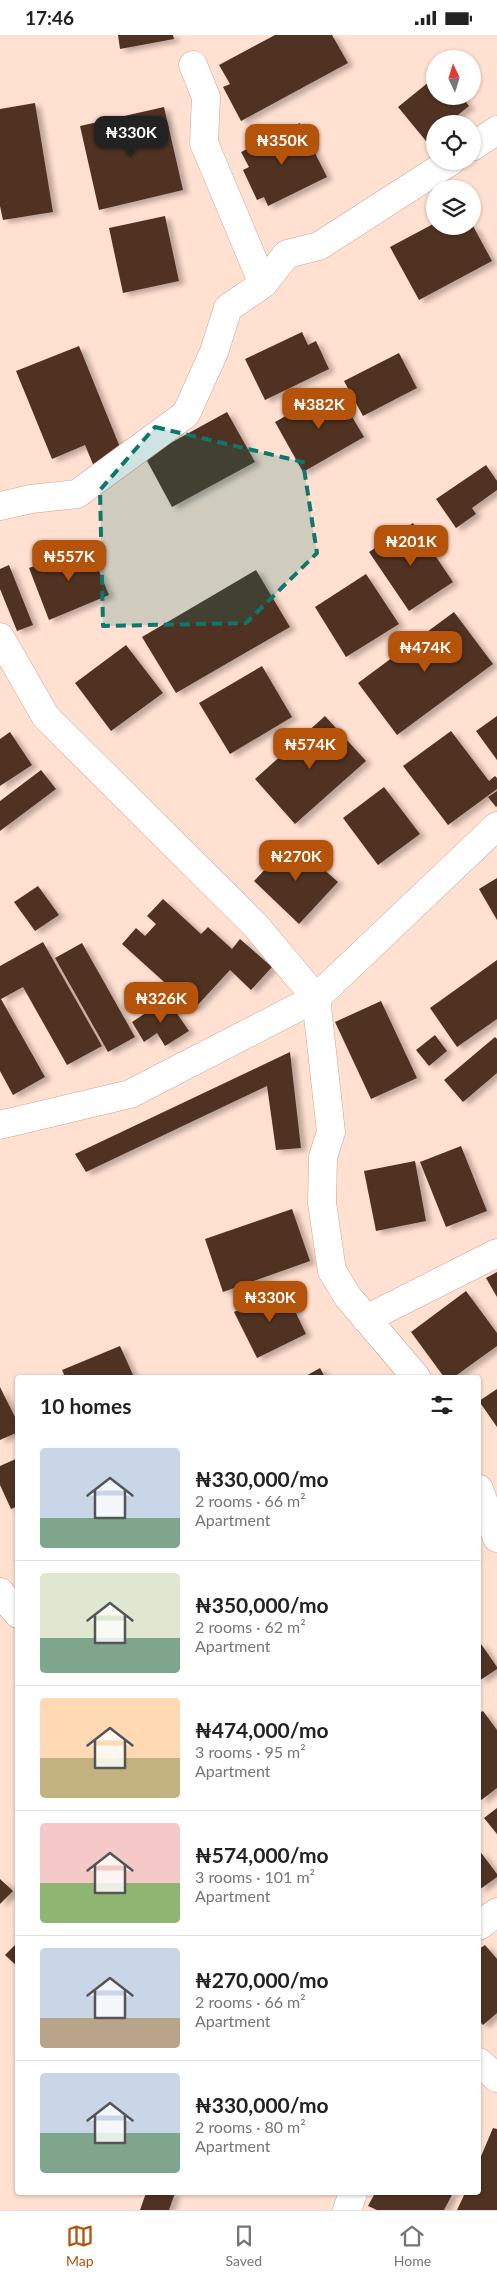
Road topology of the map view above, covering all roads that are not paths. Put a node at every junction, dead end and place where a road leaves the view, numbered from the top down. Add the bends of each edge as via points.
1 (193, 65) dead end
2 (497, 130) edge
3 (481, 141) edge
4 (437, 170) edge
5 (263, 284) junction
6 (0, 506) edge
7 (0, 637) edge
8 (497, 826) edge
9 (316, 998) junction
10 (0, 1125) edge
11 (497, 1253) edge
12 (366, 1319) junction
13 (414, 1375) edge
14 (481, 1494) edge
15 (497, 1538) edge
16 (497, 1912) edge
17 (481, 1924) edge
18 (481, 2064) edge
19 (497, 2077) edge
20 (352, 2195) edge
21 (347, 2210) edge

1 - 5 street via 206,97 204,143
2 - 3 street
4 - 5 street via 319,246 287,254
5 - 6 street via 228,308 214,352 186,414 77,494
7 - 9 street via 46,717 256,926
8 - 9 street
9 - 10 street via 130,1095
9 - 12 street via 331,1132 323,1157 322,1203 332,1271
11 - 12 street
12 - 13 street
14 - 15 street
16 - 17 street
18 - 19 street
20 - 21 street

